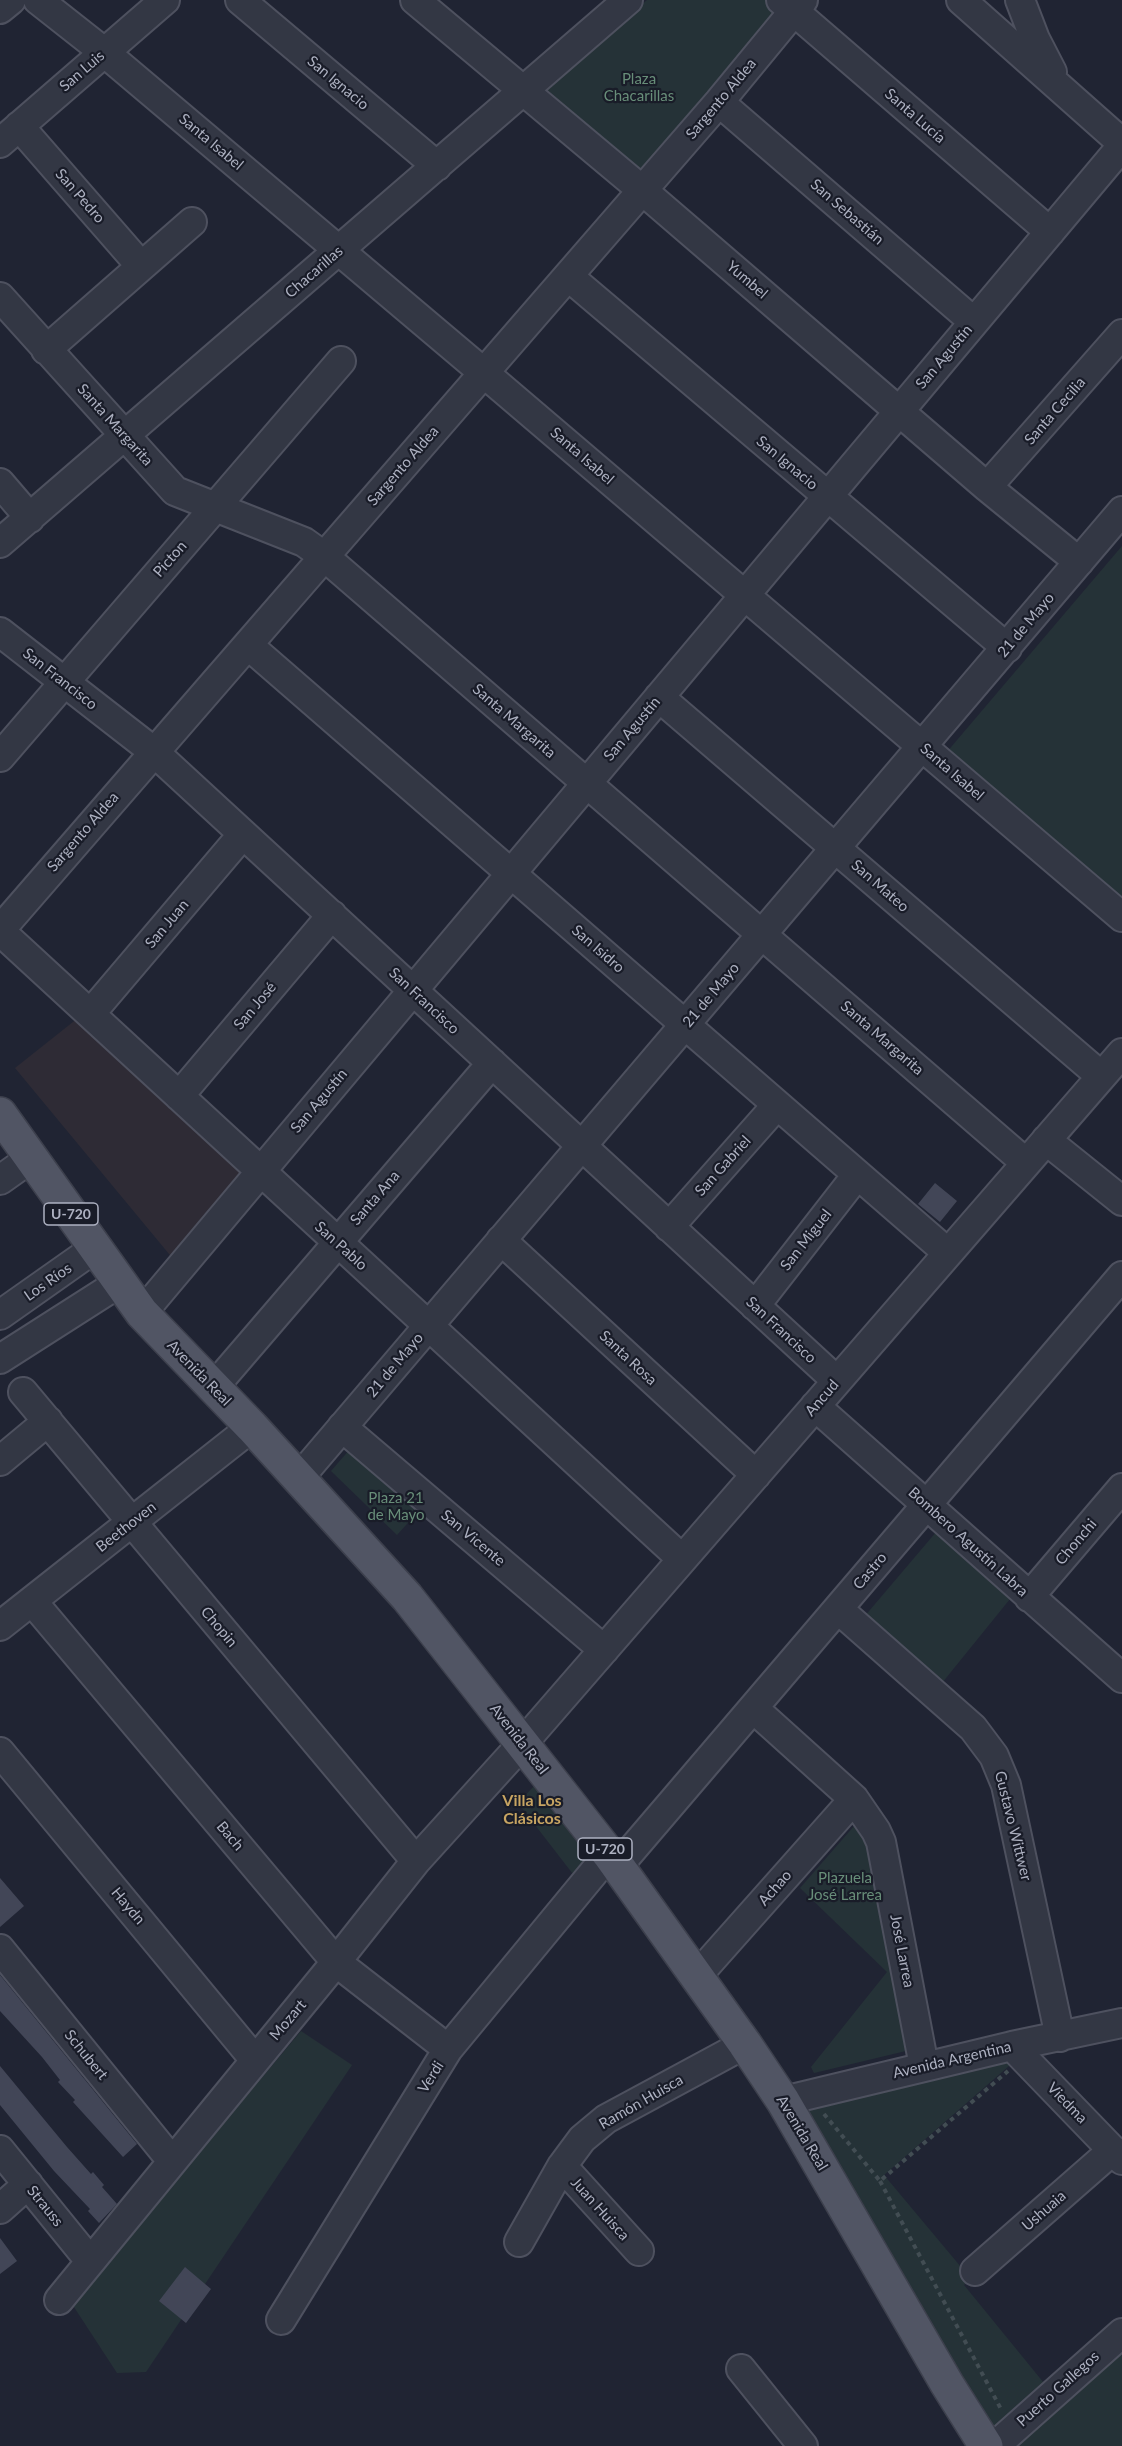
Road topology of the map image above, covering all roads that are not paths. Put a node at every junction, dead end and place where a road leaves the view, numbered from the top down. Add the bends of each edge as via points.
1 (11, 0) edge
2 (39, 0) edge
3 (165, 0) edge
4 (240, 0) edge
5 (415, 0) edge
6 (961, 0) edge
7 (1020, 0) edge
8 (615, 4) edge
9 (792, 4) edge
10 (0, 9) edge
11 (1029, 47) junction
12 (104, 52) junction
13 (522, 92) junction
14 (719, 102) junction
15 (9, 135) edge
16 (1122, 144) edge
17 (436, 166) junction
18 (642, 190) junction
19 (192, 222) dead end
20 (1050, 232) junction
21 (339, 250) junction
22 (141, 266) junction
23 (568, 276) junction
24 (0, 297) edge
25 (974, 322) junction
26 (1122, 334) edge
27 (46, 350) junction
28 (341, 361) dead end
29 (484, 373) junction
30 (899, 411) junction
31 (124, 436) junction
32 (0, 483) edge
33 (987, 487) junction
34 (827, 497) junction
35 (216, 506) junction
36 (1122, 512) edge
37 (30, 518) junction
38 (0, 543) edge
39 (325, 557) junction
40 (1079, 562) junction
41 (744, 595) junction
42 (0, 632) edge
43 (248, 645) junction
44 (1007, 648) junction
45 (63, 681) junction
46 (659, 697) junction
47 (923, 746) junction
48 (153, 751) junction
49 (0, 757) edge
50 (586, 783) junction
51 (243, 834) junction
52 (836, 848) junction
53 (511, 873) junction
54 (332, 915) junction
55 (1122, 917) edge
56 (0, 931) edge
57 (762, 934) junction
58 (412, 990) junction
59 (91, 1013) junction
60 (685, 1025) junction
61 (1122, 1053) edge
62 (492, 1063) junction
63 (1101, 1077) junction
64 (179, 1096) junction
65 (777, 1105) junction
66 (0, 1114) edge
67 (1046, 1140) junction
68 (581, 1146) junction
69 (32, 1158) junction
70 (1026, 1163) junction
71 (260, 1171) junction
72 (857, 1175) junction
73 (0, 1180) edge
74 (1122, 1201) edge
75 (669, 1227) junction
76 (501, 1240) junction
77 (337, 1243) junction
78 (96, 1248) junction
79 (948, 1253) junction
80 (1122, 1276) edge
81 (119, 1284) junction
82 (755, 1306) junction
83 (142, 1313) junction
84 (0, 1315) edge
85 (429, 1325) junction
86 (0, 1359) edge
87 (837, 1382) junction
88 (213, 1389) junction
89 (23, 1392) dead end
90 (815, 1406) junction
91 (48, 1421) junction
92 (252, 1427) junction
93 (342, 1427) junction
94 (0, 1461) edge
95 (756, 1475) junction
96 (299, 1478) junction
97 (1122, 1488) edge
98 (927, 1505) junction
99 (132, 1522) junction
100 (682, 1559) junction
101 (1029, 1597) junction
102 (32, 1601) junction
103 (838, 1609) junction
104 (0, 1626) edge
105 (604, 1650) junction
106 (1122, 1678) edge
107 (753, 1708) junction
108 (522, 1744) junction
109 (0, 1752) edge
110 (854, 1799) junction
111 (614, 1860) junction
112 (416, 1861) junction
113 (0, 1949) edge
114 (336, 1962) junction
115 (696, 1977) junction
116 (1122, 2024) edge
117 (1060, 2037) junction
118 (745, 2044) junction
119 (1012, 2046) junction
120 (448, 2049) junction
121 (255, 2060) junction
122 (924, 2066) junction
123 (792, 2098) junction
124 (0, 2150) edge
125 (1117, 2155) edge
126 (172, 2161) junction
127 (562, 2166) junction
128 (28, 2184) junction
129 (0, 2209) edge
130 (519, 2242) dead end
131 (639, 2251) dead end
132 (90, 2261) junction
133 (975, 2271) dead end
134 (59, 2300) dead end
135 (281, 2320) dead end
136 (1122, 2333) edge
137 (741, 2369) dead end
138 (1004, 2438) edge
139 (803, 2446) edge
140 (986, 2446) edge

1 - 10 street
2 - 12 street, Santa Isabel
3 - 12 street, San Luis
4 - 17 street, San Ignacio
5 - 13 street, Yumbel
6 - 11 street
7 - 11 street
8 - 13 street, Chacarillas
9 - 14 street, Sargento Aldea
9 - 20 street, Santa Lucía
11 - 16 street via 1061,88
12 - 15 street, San Luis
12 - 21 street, Santa Isabel
13 - 17 street, Chacarillas
13 - 18 street, Yumbel
14 - 18 street, Sargento Aldea
14 - 25 street, San Sebastián
15 - 22 street, San Pedro
16 - 20 street, San Agustín
17 - 21 street, Chacarillas
18 - 23 street, Sargento Aldea
18 - 30 street, Yumbel
19 - 22 street
20 - 25 street, San Agustín
21 - 29 street, Santa Isabel
21 - 31 street, Chacarillas
22 - 27 street
23 - 29 street, Sargento Aldea
23 - 34 street, San Ignacio
24 - 27 street, Santa Margarita
25 - 30 street, San Agustín
26 - 33 street, Santa Cecilia
27 - 31 street, Santa Margarita
28 - 35 street, Picton
29 - 39 street, Sargento Aldea
29 - 41 street, Santa Isabel
30 - 33 street, Yumbel
30 - 34 street, San Agustín
31 - 35 street, Santa Margarita via 175,491
31 - 37 street, Chacarillas
32 - 37 street
33 - 40 street, Yumbel
34 - 41 street, San Agustín
34 - 44 street, San Ignacio
35 - 39 street, Santa Margarita via 304,542
35 - 45 street, Picton
36 - 40 street, 21 de Mayo
37 - 38 street, Chacarillas
39 - 43 street, Sargento Aldea
39 - 50 street, Santa Margarita
40 - 44 street, 21 de Mayo
41 - 46 street, San Agustín
41 - 47 street, Santa Isabel
42 - 45 street, San Francisco
43 - 48 street, Sargento Aldea
43 - 53 street, San Isidro
44 - 47 street, 21 de Mayo
45 - 48 street, San Francisco
45 - 49 street, Picton
46 - 50 street, San Agustín
46 - 52 street, San Mateo
47 - 52 street, 21 de Mayo
47 - 55 street, Santa Isabel
48 - 51 street, San Francisco
48 - 56 street, Sargento Aldea
50 - 53 street, San Agustín
50 - 57 street, Santa Margarita
51 - 54 street, San Francisco
51 - 59 street, San Juan
52 - 57 street, 21 de Mayo
52 - 63 street, San Mateo
53 - 58 street, San Agustín
53 - 60 street, San Isidro
54 - 58 street, San Francisco
54 - 64 street, San José
56 - 59 street, San Pablo
57 - 60 street, 21 de Mayo
57 - 70 street, Santa Margarita
58 - 62 street, San Francisco
58 - 71 street, San Agustín
59 - 64 street, San Pablo
60 - 65 street, San Isidro
60 - 68 street, 21 de Mayo
61 - 63 street, Ancud
62 - 68 street, San Francisco
62 - 77 street, Santa Ana
63 - 67 street, Ancud
64 - 71 street, San Pablo
65 - 72 street, San Isidro
65 - 75 street, San Gabriel
66 - 69 main road, Avenida Real / U-720
67 - 70 street, Ancud
67 - 74 street
68 - 75 street, San Francisco
68 - 76 street, 21 de Mayo
69 - 73 street
69 - 78 main road, Avenida Real / U-720
70 - 79 street, Ancud
71 - 77 street, San Pablo
71 - 83 street, San Agustín
72 - 79 street, San Isidro
72 - 82 street, San Miguel
75 - 82 street, San Francisco
76 - 85 street, 21 de Mayo
76 - 95 street, Santa Rosa
77 - 85 street, San Pablo
77 - 88 street, Santa Ana
78 - 81 main road, Avenida Real / U-720
78 - 84 street, Los Ríos
79 - 87 street, Ancud
80 - 98 street, Castro
81 - 83 main road, Avenida Real / U-720
81 - 86 street
82 - 87 street, San Francisco
83 - 88 main road, Avenida Real / U-720
85 - 93 street, 21 de Mayo
85 - 100 street, San Pablo
87 - 90 street, Ancud
88 - 92 main road, Avenida Real / U-720
89 - 91 street, Chopin
90 - 95 street, Ancud
90 - 98 street, Bombero Agustín Labra
91 - 94 street
91 - 99 street, Chopin
92 - 96 main road, Avenida Real / U-720
92 - 99 street, Beethoven
93 - 96 street, 21 de Mayo
93 - 105 street, San Vicente
95 - 100 street, Ancud
96 - 108 main road, Avenida Real / U-720 via 407,1597
97 - 101 street, Chonchi
98 - 101 street, Bombero Agustín Labra
98 - 103 street, Castro
99 - 102 street, Beethoven
99 - 112 street, Chopin
100 - 105 street, Ancud
101 - 106 street, Bombero Agustín Labra
102 - 104 street, Beethoven
102 - 114 street, Bach
103 - 107 street, Castro
103 - 117 street, Gustavo Wittwer via 973,1728 994,1756 1006,1785
105 - 108 street, Ancud
107 - 110 street, José Larrea
107 - 111 street, Castro
108 - 111 main road, Avenida Real / U-720
108 - 112 street, Mozart
109 - 121 street, Haydn
110 - 115 street, Achao
110 - 122 street, José Larrea via 881,1842
111 - 115 main road, Avenida Real / U-720
111 - 120 street, Verdi
112 - 114 street, Mozart
113 - 126 street, Schubert
114 - 120 street, Bach
114 - 121 street, Mozart
115 - 118 main road, Avenida Real / U-720
116 - 117 street, Avenida Argentina
117 - 119 street, Avenida Argentina
118 - 123 main road, Avenida Real / U-720
118 - 127 street, Ramón Huisca via 606,2119 582,2139
119 - 122 street, Avenida Argentina
119 - 125 street, Viedma
120 - 135 street, Verdi
121 - 126 street, Mozart
122 - 123 street, Avenida Argentina
123 - 140 main road, Avenida Real / U-720 via 947,2384
124 - 128 street, Strauss
125 - 133 street, Ushuaia
126 - 132 street, Mozart
127 - 130 street, Ramón Huisca
127 - 131 street, Juan Huisca
128 - 129 street
128 - 132 street, Strauss
132 - 134 street, Mozart
136 - 138 street, Puerto Gallegos
137 - 139 street

